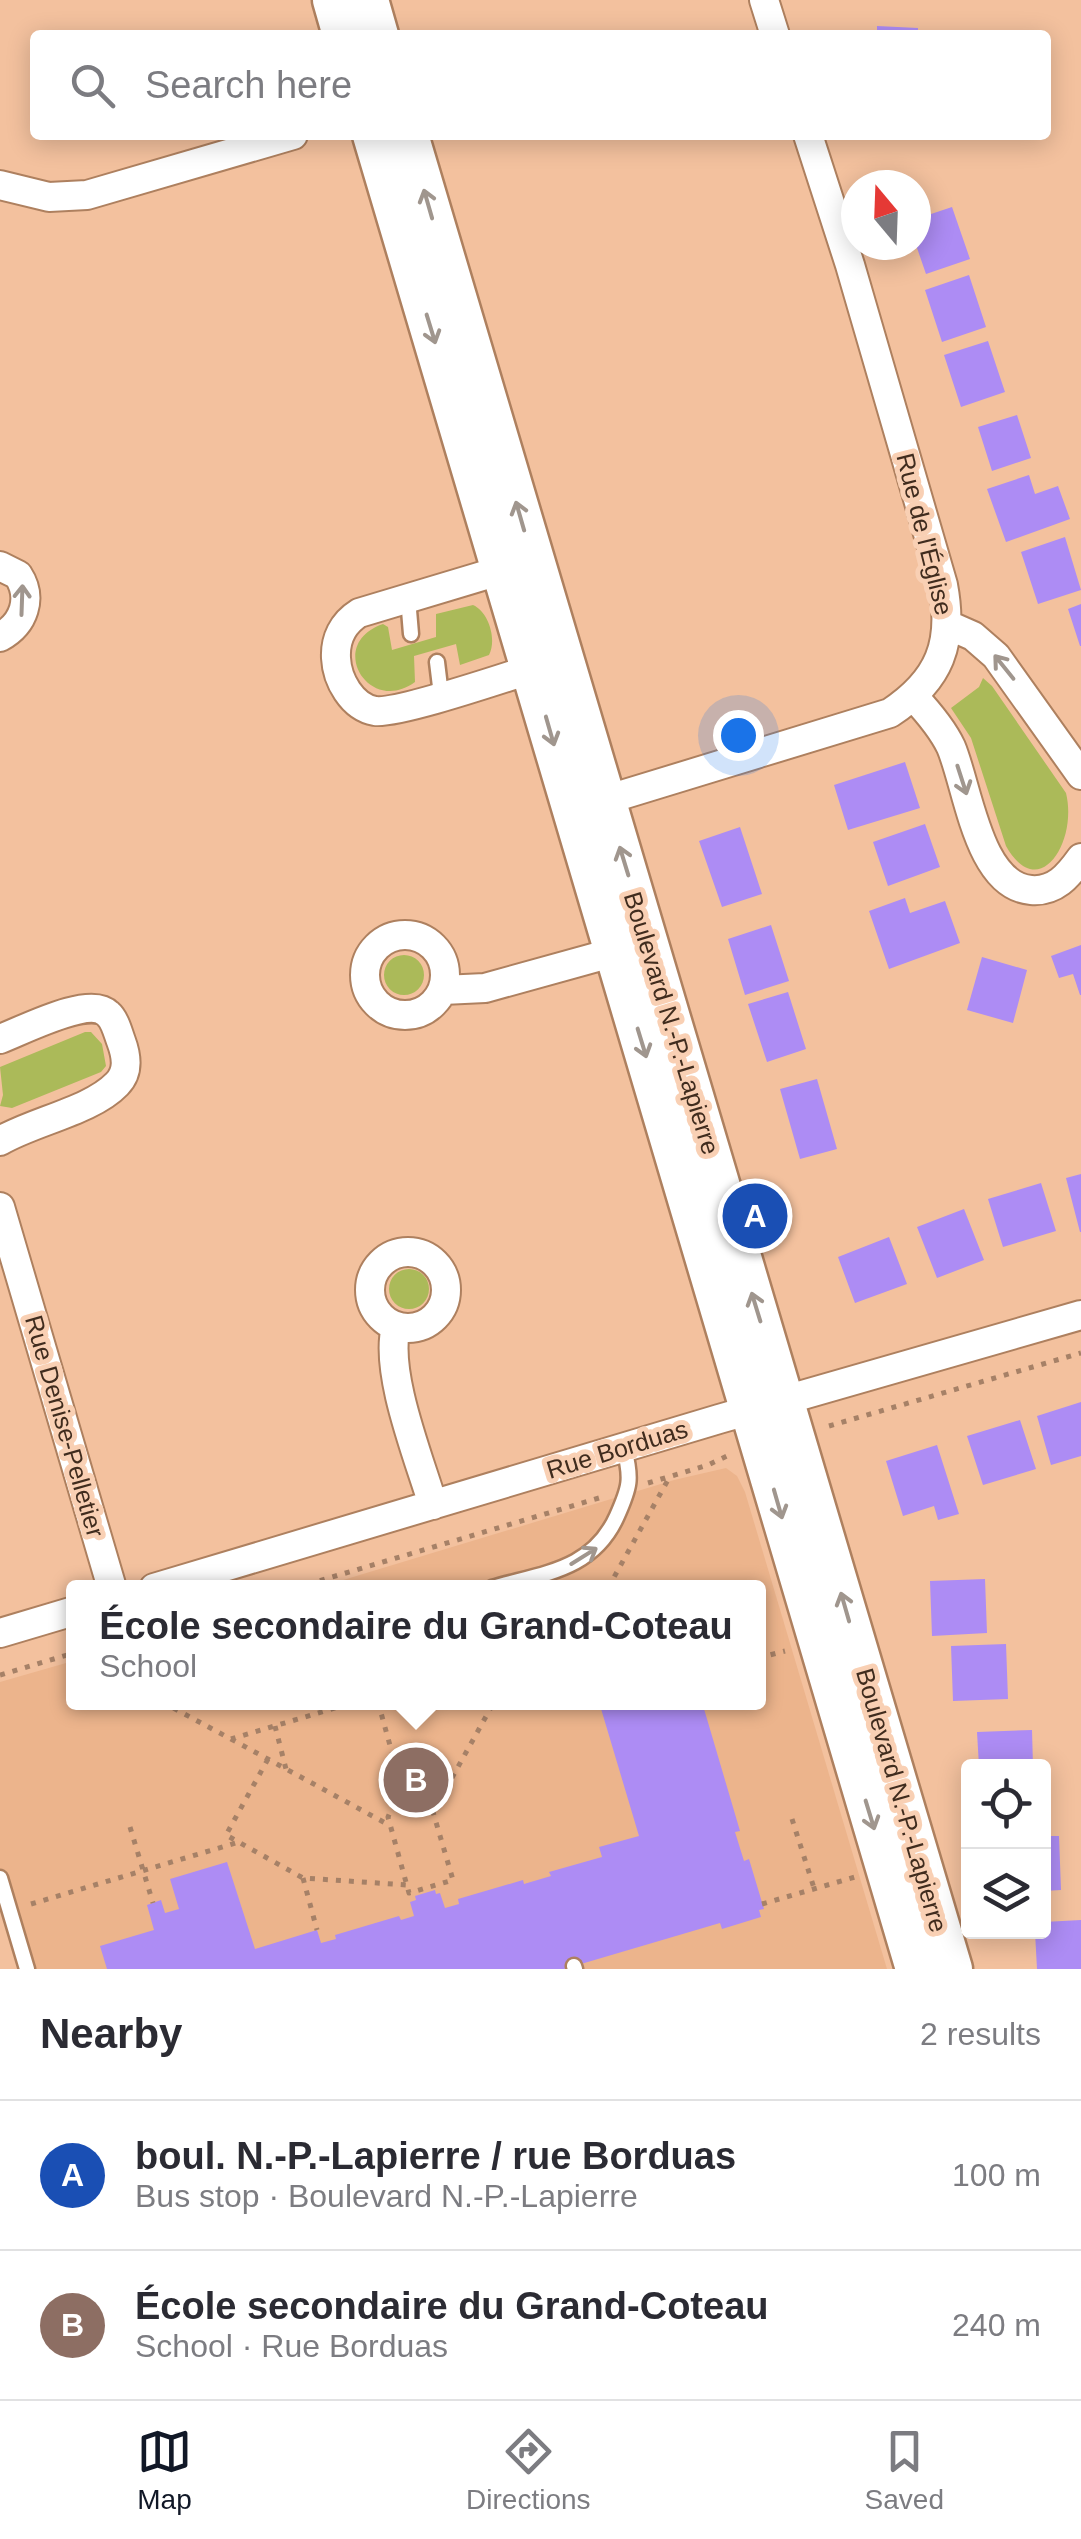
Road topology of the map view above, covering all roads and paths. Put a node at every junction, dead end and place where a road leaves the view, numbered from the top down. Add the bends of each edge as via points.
1 (333, 0) edge
2 (368, 0) edge
3 (764, 0) edge
4 (342, 30) edge
5 (377, 30) edge
6 (774, 30) edge
7 (275, 140) edge
8 (375, 140) edge
9 (409, 140) edge
10 (810, 140) edge
11 (0, 185) edge
12 (518, 565) junction
13 (0, 566) edge
14 (408, 598) junction
15 (948, 625) junction
16 (411, 634) dead end
17 (0, 637) edge
18 (437, 662) dead end
19 (532, 669) junction
20 (441, 695) junction
21 (914, 697) junction
22 (1081, 775) edge
23 (589, 805) junction
24 (1081, 858) edge
25 (615, 952) junction
26 (443, 990) dead end
27 (0, 1040) edge
28 (0, 1141) edge
29 (0, 1206) edge
30 (1081, 1315) edge
31 (396, 1327) dead end
32 (1081, 1354) edge
33 (768, 1405) junction
34 (827, 1427) dead end
35 (624, 1448) junction
36 (726, 1457) dead end
37 (581, 1503) dead end
38 (433, 1505) junction
39 (110, 1580) edge
40 (181, 1580) edge
41 (323, 1580) edge
42 (519, 1580) edge
43 (612, 1580) edge
44 (66, 1613) edge
45 (0, 1632) edge
46 (797, 1647) dead end
47 (66, 1655) edge
48 (766, 1656) edge
49 (0, 1675) edge
50 (177, 1710) edge
51 (329, 1710) edge
52 (380, 1710) edge
53 (489, 1712) edge
54 (276, 1726) junction
55 (230, 1739) junction
56 (268, 1759) junction
57 (286, 1769) junction
58 (404, 1797) junction
59 (433, 1812) junction
60 (792, 1819) dead end
61 (389, 1825) junction
62 (130, 1827) dead end
63 (226, 1835) junction
64 (239, 1842) junction
65 (218, 1849) junction
66 (144, 1870) junction
67 (864, 1874) dead end
68 (0, 1878) edge
69 (303, 1878) junction
70 (407, 1885) junction
71 (814, 1888) junction
72 (153, 1903) dead end
73 (762, 1904) dead end
74 (20, 1907) dead end
75 (318, 1930) dead end
76 (27, 1969) edge
77 (916, 1969) edge
78 (952, 1969) edge

1 - 4 street
2 - 5 street
3 - 6 street
7 - 11 street via 87,195 49,197
8 -> 12 street, Boulevard N.-P.-Lapierre
12 -> 9 street, Boulevard N.-P.-Lapierre
10 - 15 street, Rue de l'Église via 880,364 943,585
12 - 14 street
12 - 19 street, Boulevard N.-P.-Lapierre
12 - 23 street, Boulevard N.-P.-Lapierre
17 -> 13 street via 23,616 25,594 18,575
14 - 16 lane
14 - 20 street via 348,620 336,648 339,671 352,696 374,710
15 - 21 street, Rue de l'Église via 940,660
22 -> 15 street via 996,656
18 - 20 lane
19 - 20 street
19 -> 23 street, Boulevard N.-P.-Lapierre
21 - 23 street, Rue de l'Église via 873,720
21 -> 24 street via 952,750 1000,876 1022,889 1046,890
23 - 25 street, Boulevard N.-P.-Lapierre
33 -> 23 street, Boulevard N.-P.-Lapierre
25 - 26 street via 485,988
25 -> 33 street, Boulevard N.-P.-Lapierre
27 - 28 street via 94,1008 112,1020 126,1064 108,1092
29 - 39 street, Rue Denise-Pelletier
30 - 33 street, Rue Borduas
31 - 38 street via 393,1368
32 - 34 path
33 - 35 street, Rue Borduas
33 -> 77 street, Boulevard N.-P.-Lapierre
78 -> 33 street, Boulevard N.-P.-Lapierre
35 - 38 street, Rue Borduas
42 -> 35 lane via 572,1564 610,1533 629,1489
36 - 43 path, Rue Borduas via 670,1476
37 - 41 path, Rue Borduas
38 - 40 street, Rue Borduas
44 - 45 street
46 - 48 path
47 - 49 path
50 - 55 path
51 - 54 path
52 - 58 path
53 - 59 path
54 - 55 path
54 - 57 path
55 - 56 path
56 - 57 path
56 - 63 path
57 - 61 path
58 - 59 path via 420,1797
58 - 61 path via 389,1809
59 - 70 path via 454,1880 410,1893
60 - 71 path
61 - 70 path
62 - 66 path
63 - 64 path
63 - 65 path
64 - 65 path
64 - 69 path
65 - 66 path
66 - 72 path
66 - 74 path
67 - 71 path
68 - 76 lane
69 - 70 path
69 - 75 path
71 - 73 path

